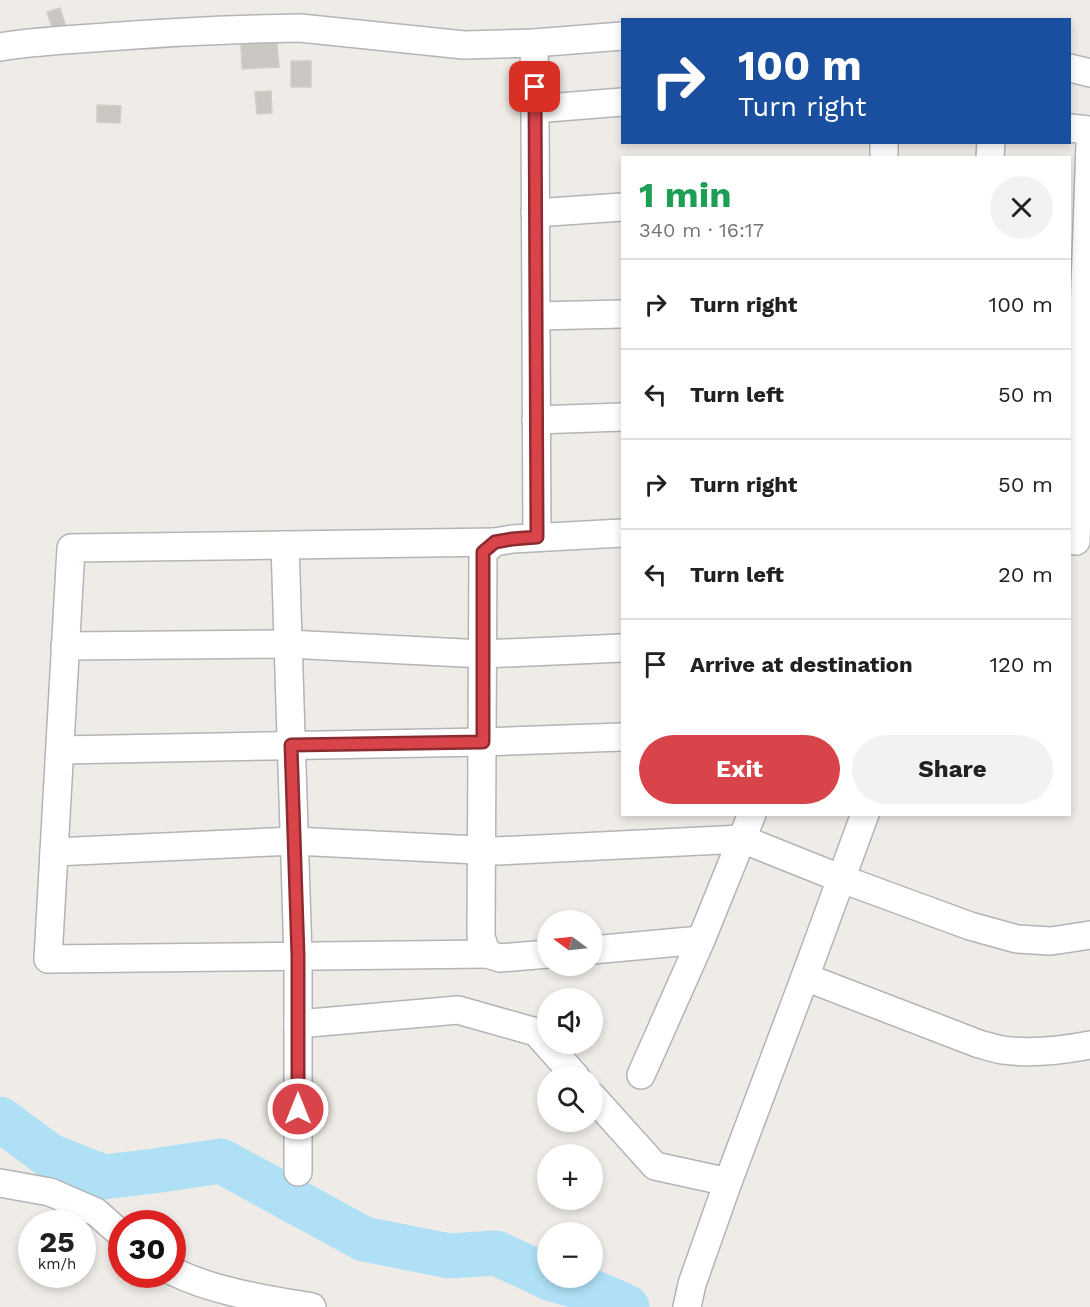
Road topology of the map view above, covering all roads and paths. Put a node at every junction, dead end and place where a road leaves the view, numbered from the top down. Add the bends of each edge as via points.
1 (621, 36) edge
2 (534, 43) junction
3 (0, 47) edge
4 (1071, 68) edge
5 (1090, 73) edge
6 (621, 102) edge
7 (535, 109) junction
8 (1071, 128) edge
9 (1090, 130) edge
10 (1090, 143) edge
11 (621, 207) edge
12 (535, 213) junction
13 (621, 314) edge
14 (536, 316) junction
15 (621, 417) edge
16 (536, 420) junction
17 (621, 533) edge
18 (537, 537) junction
19 (1079, 541) edge
20 (495, 542) junction
21 (285, 545) junction
22 (288, 644) junction
23 (65, 646) junction
24 (621, 648) edge
25 (483, 654) junction
26 (621, 737) edge
27 (483, 742) junction
28 (291, 745) junction
29 (60, 750) junction
30 (751, 816) edge
31 (864, 816) edge
32 (742, 839) junction
33 (294, 841) junction
34 (482, 850) junction
35 (54, 852) junction
36 (842, 879) junction
37 (1090, 935) edge
38 (701, 940) junction
39 (603, 949) edge
40 (487, 954) junction
41 (537, 955) edge
42 (298, 956) junction
43 (806, 977) junction
44 (298, 1024) junction
45 (1090, 1046) edge
46 (566, 1066) edge
47 (641, 1075) dead end
48 (603, 1108) edge
49 (298, 1172) dead end
50 (728, 1182) junction
51 (0, 1183) edge
52 (108, 1223) edge
53 (186, 1278) edge
54 (312, 1307) edge
55 (687, 1307) edge

1 - 2 street
2 - 3 street via 464,45 277,28
2 - 7 street
4 - 5 street
6 - 7 street
7 - 12 street
8 - 9 street
10 - 19 street
11 - 12 street
12 - 14 street
13 - 14 street
14 - 16 street
15 - 16 street
16 - 18 street
17 - 18 street
18 - 20 street
20 - 21 street
20 - 25 street via 483,552
21 - 22 street
21 - 23 street via 71,548
22 - 23 street
22 - 25 street
22 - 28 street
23 - 29 street
24 - 25 street
25 - 27 street
26 - 27 street
27 - 28 street
27 - 34 street
28 - 29 street
28 - 33 street
29 - 35 street
30 - 32 street
31 - 36 street
32 - 34 street
32 - 36 street
32 - 38 street
33 - 34 street
33 - 35 street
33 - 42 street
34 - 40 street via 482,937
35 - 42 street via 48,958
36 - 37 street via 1017,939 1051,941
36 - 43 street
38 - 39 street
38 - 47 street
40 - 41 street via 500,958
40 - 42 street
42 - 44 street
43 - 45 street via 1003,1050
43 - 50 street
44 - 46 street via 458,1010 536,1032
44 - 49 street
48 - 50 street via 655,1166
50 - 55 street
51 - 52 street via 50,1192 96,1212
53 - 54 street via 242,1294

